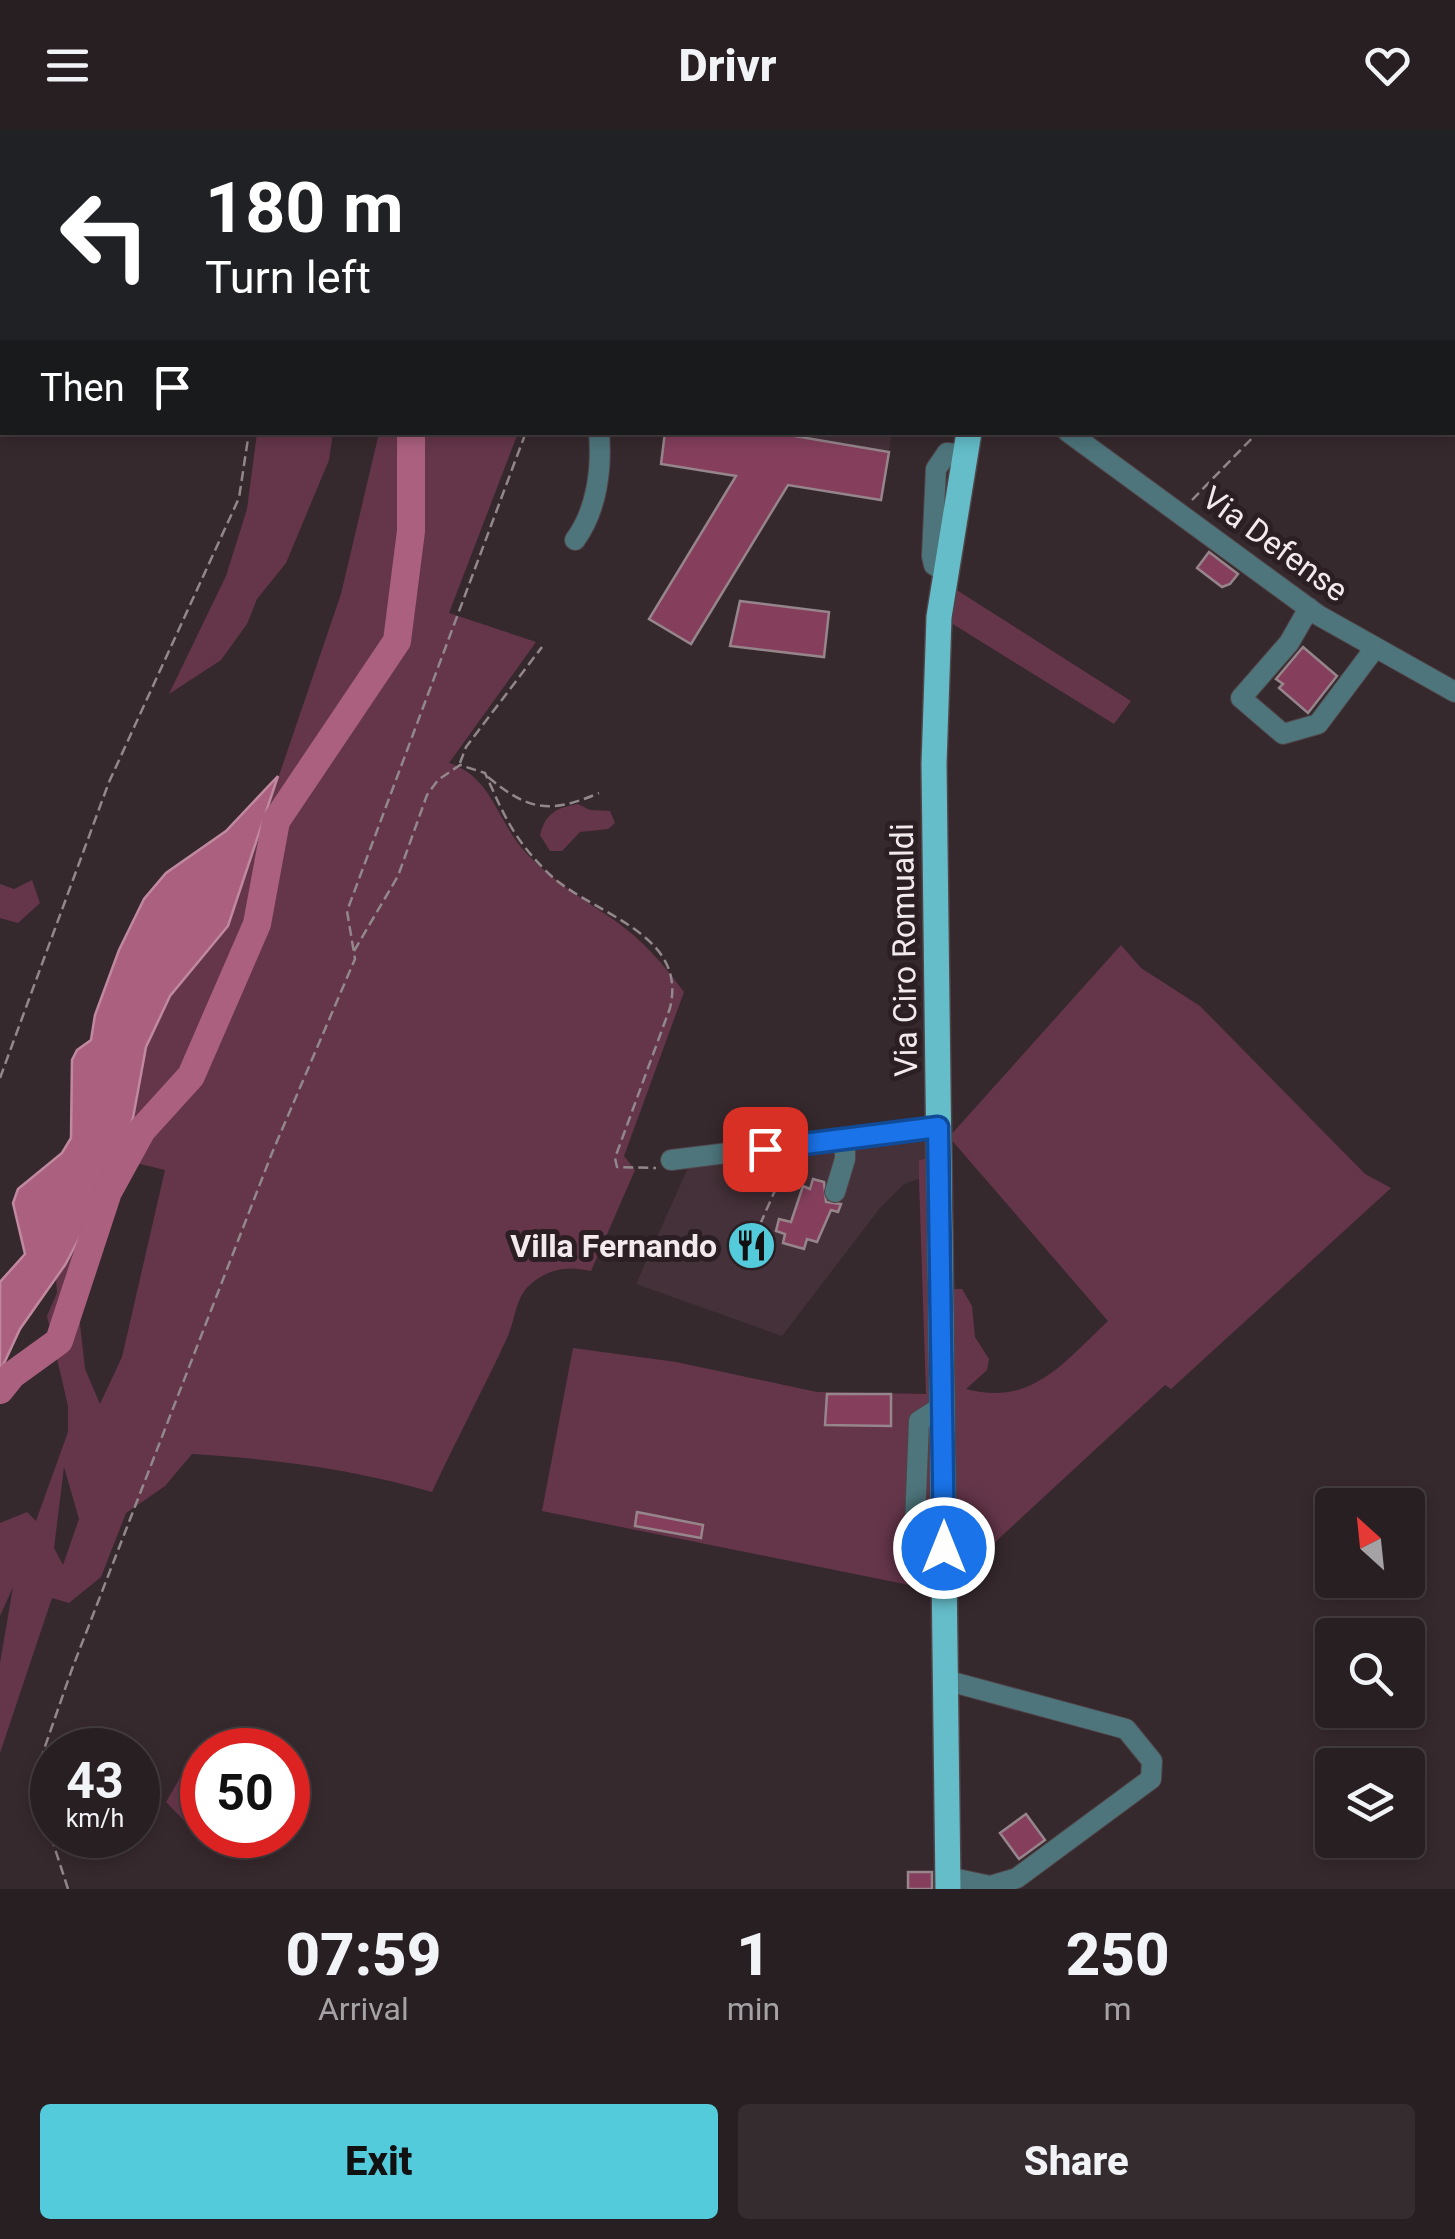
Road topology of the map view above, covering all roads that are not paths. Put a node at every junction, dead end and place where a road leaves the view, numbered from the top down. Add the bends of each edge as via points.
1 (599, 435) edge
2 (1072, 435) edge
3 (956, 443) edge
4 (575, 540) dead end
5 (1309, 608) junction
6 (1375, 648) junction
7 (1455, 692) edge
8 (938, 1127) junction
9 (845, 1140) junction
10 (671, 1160) road end
11 (835, 1192) dead end
12 (945, 1680) junction
13 (948, 1883) edge

1 - 4 street via 590,521
2 - 5 street, Via Defense
3 - 8 main road, Via Ciro Romualdi via 934,764
5 - 6 street, Via Defense
5 - 6 street via 1290,643 1241,698 1283,734 1318,724
6 - 7 street, Via Defense
8 - 9 street
8 - 12 main road, Via Ciro Romualdi
9 - 10 street
9 - 11 street
12 - 13 main road, Via Ciro Romualdi
12 - 13 street via 1126,1729 1152,1761 1151,1779 1017,1878 990,1886

